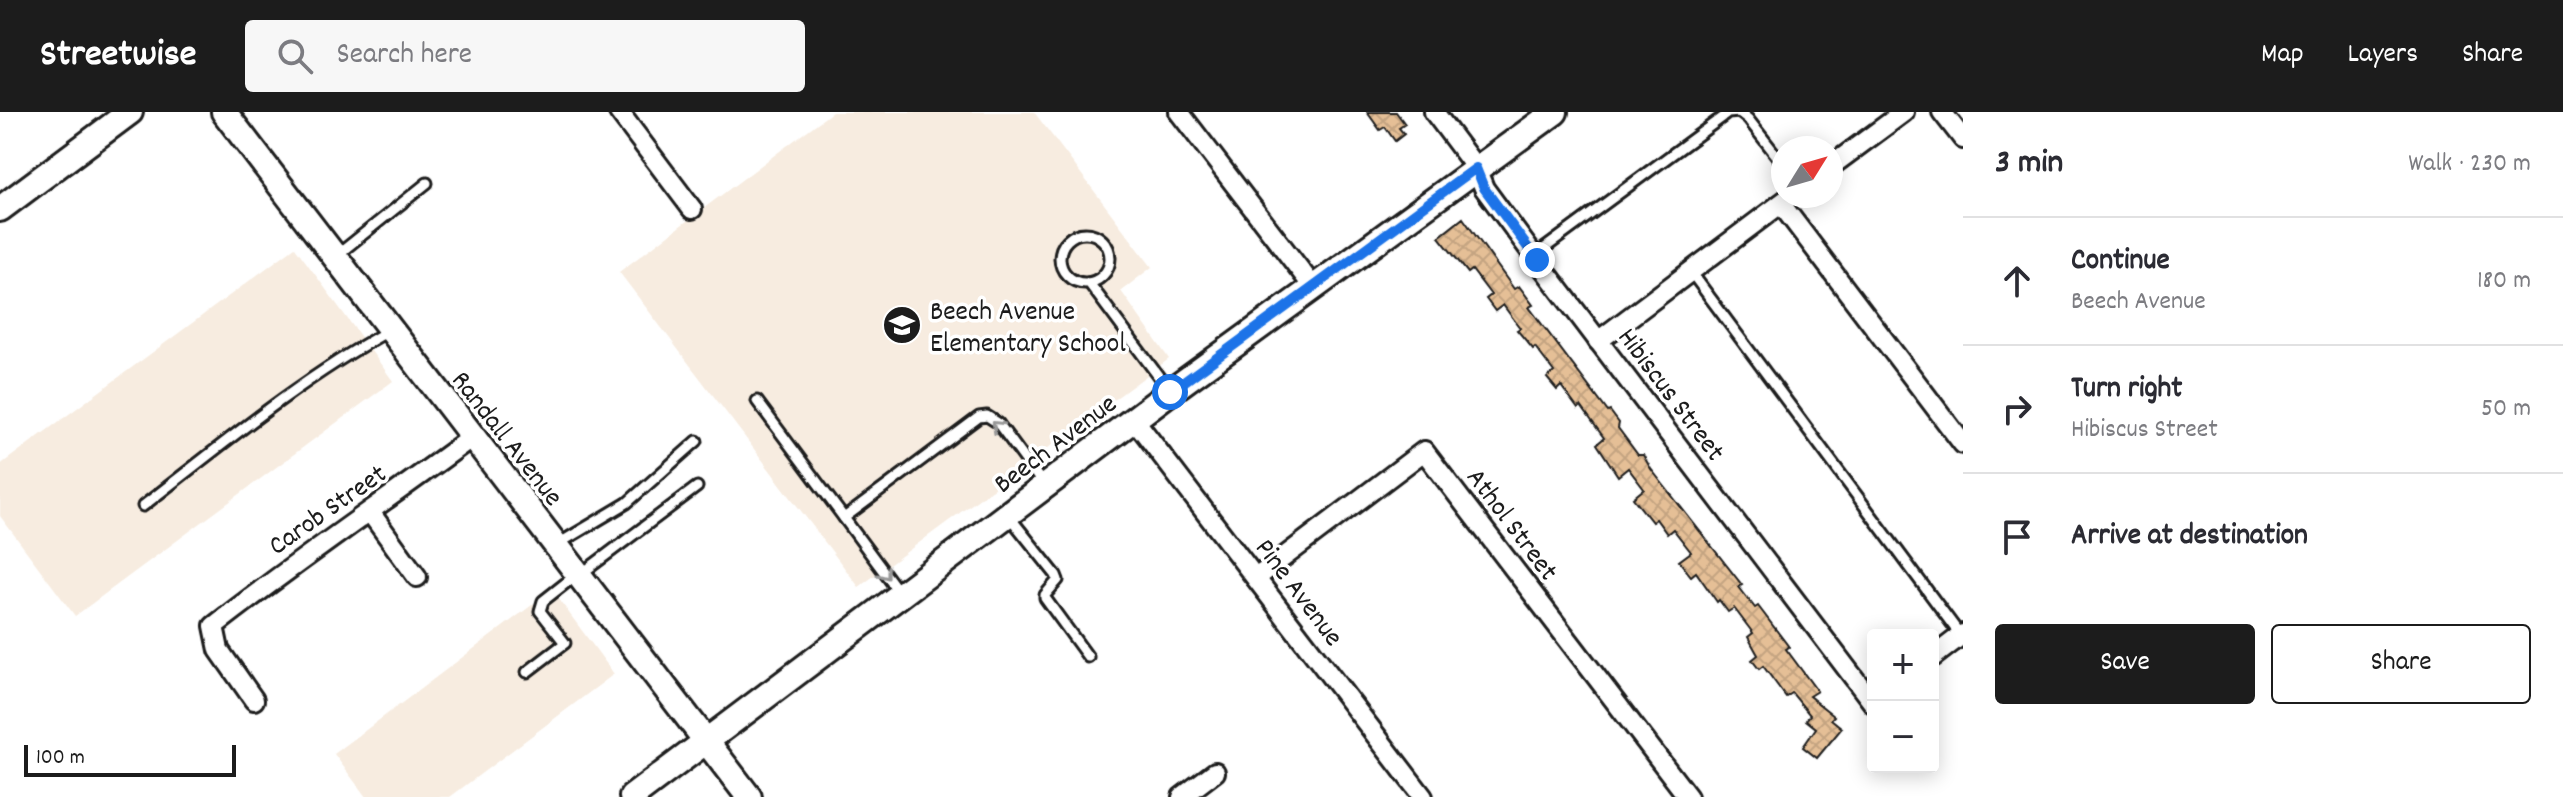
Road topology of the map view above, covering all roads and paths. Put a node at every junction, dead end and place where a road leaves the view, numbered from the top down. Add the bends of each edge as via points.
1 (130, 112) edge
2 (224, 112) edge
3 (619, 112) edge
4 (1179, 112) edge
5 (1434, 112) edge
6 (1555, 112) edge
7 (1739, 112) edge
8 (1904, 112) edge
9 (1942, 112) edge
10 (1963, 139) edge
11 (1771, 149) edge
12 (1843, 157) edge
13 (1476, 168) junction
14 (427, 183) dead end
15 (1775, 208) edge
16 (1792, 208) edge
17 (0, 209) edge
18 (692, 209) dead end
19 (1534, 256) junction
20 (335, 257) junction
21 (1691, 272) junction
22 (1089, 283) junction
23 (1314, 288) junction
24 (390, 330) junction
25 (1598, 341) junction
26 (1170, 392) junction
27 (757, 401) dead end
28 (1134, 419) junction
29 (472, 437) junction
30 (697, 441) dead end
31 (1963, 444) edge
32 (697, 487) dead end
33 (1045, 487) junction
34 (143, 506) dead end
35 (370, 512) junction
36 (1008, 515) junction
37 (844, 518) junction
38 (555, 545) junction
39 (578, 575) junction
40 (417, 577) dead end
41 (1256, 578) junction
42 (901, 596) junction
43 (1962, 635) edge
44 (1939, 652) edge
45 (1088, 657) dead end
46 (527, 672) dead end
47 (254, 700) dead end
48 (1871, 701) edge
49 (706, 741) junction
50 (1215, 772) dead end
51 (632, 797) edge
52 (749, 797) edge
53 (1182, 797) edge
54 (1423, 797) edge
55 (1688, 797) edge

1 - 17 main road
2 - 20 main road, Randall Avenue
3 - 18 street
4 - 23 street
5 - 13 street, Hibiscus Street
6 - 13 main road, Beech Avenue
7 - 11 lane
7 - 19 lane via 1728,113
8 - 12 street
9 - 10 street
13 - 19 street, Hibiscus Street via 1484,188
13 - 23 main road, Beech Avenue
14 - 20 lane
15 - 21 street
16 - 31 street
19 - 25 street, Hibiscus Street
20 - 24 main road, Randall Avenue
21 - 25 street
21 - 43 lane
22 - 22 lane via 1072,279 1060,259 1064,244 1084,232 1100,237 1111,259 1104,274
22 - 26 lane
23 - 26 main road, Beech Avenue
24 - 29 main road, Randall Avenue
24 - 34 lane via 271,406
25 - 48 street, Hibiscus Street
26 - 28 main road, Beech Avenue
27 - 37 lane
28 - 33 main road, Beech Avenue
28 - 41 street, Pine Avenue
29 - 35 street, Carob Street
29 - 38 main road, Randall Avenue
30 - 38 lane via 627,503
32 - 39 lane
33 - 36 main road, Beech Avenue
33 -> 37 lane via 998,423 979,417
35 - 40 street
35 - 47 street, Carob Street via 214,626 219,650
36 - 42 main road, Beech Avenue
36 - 45 lane via 1056,575 1045,598
37 -> 42 lane
38 - 39 main road, Randall Avenue
39 - 46 lane via 543,601 540,611 565,643
39 - 49 main road, Randall Avenue
41 - 54 street, Pine Avenue
41 - 55 street, Athol Street via 1424,451
42 - 49 main road, Beech Avenue
43 - 44 street
49 - 51 main road, Beech Avenue
49 - 52 main road, Randall Avenue
50 - 53 street

